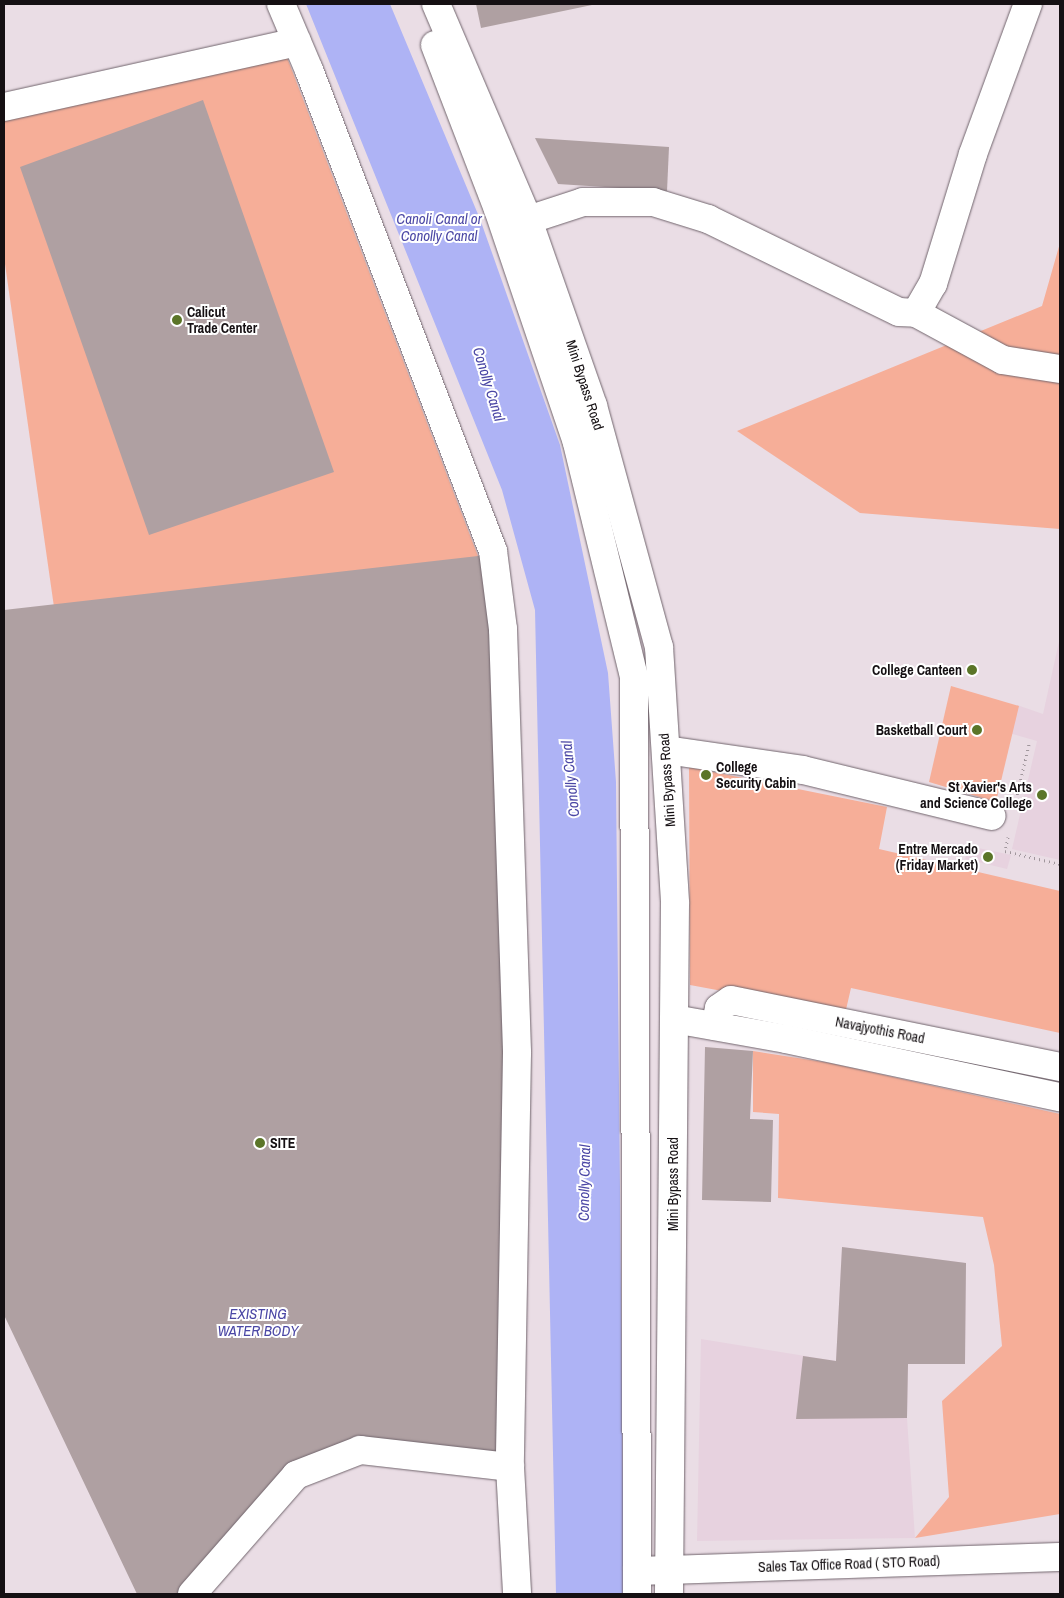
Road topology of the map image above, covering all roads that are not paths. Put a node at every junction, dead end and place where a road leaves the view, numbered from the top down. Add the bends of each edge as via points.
1 (281, 4) edge
2 (420, 4) edge
3 (436, 4) edge
4 (1028, 4) edge
5 (297, 42) junction
6 (4, 107) edge
7 (528, 220) junction
8 (916, 313) junction
9 (1060, 369) edge
10 (666, 750) junction
11 (1005, 818) road end
12 (674, 1019) junction
13 (715, 1026) junction
14 (1060, 1067) edge
15 (1060, 1097) edge
16 (510, 1467) junction
17 (1060, 1557) edge
18 (670, 1582) edge
19 (637, 1583) edge
20 (192, 1594) edge
21 (517, 1594) edge

1 - 5 street
2 - 19 street, Mini Bypass Road via 498,209 577,442 634,677
3 - 7 street, Mini Bypass Road
4 - 8 street via 973,154 933,284
5 - 6 street
5 - 16 street via 493,551 503,629 517,1054
7 - 8 street via 583,202 653,202 708,219 899,312
7 - 10 street, Mini Bypass Road via 593,406 659,648
8 - 9 street via 1003,360
10 - 11 street via 803,770
10 - 12 street, Mini Bypass Road via 675,904
12 - 13 street, Navajyothis Road
12 - 18 street, Mini Bypass Road
13 - 14 street, Navajyothis Road via 719,1008 732,1000
13 - 15 street, Navajyothis Road
16 - 20 street via 360,1450 296,1475
16 - 21 street
17 - 18 street, Sales Tax Office Road ( STO Road)
18 - 19 street, Sales Tax Office Road ( STO Road)

